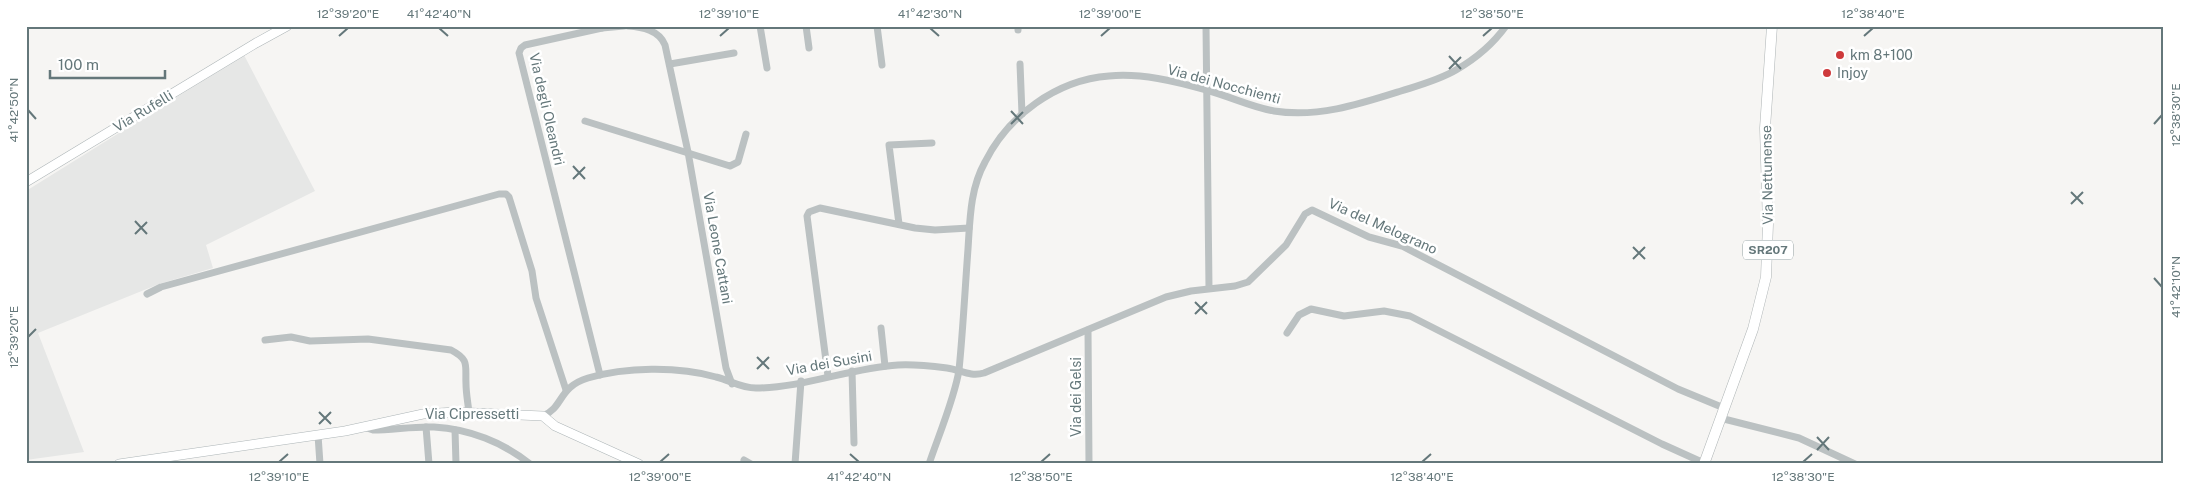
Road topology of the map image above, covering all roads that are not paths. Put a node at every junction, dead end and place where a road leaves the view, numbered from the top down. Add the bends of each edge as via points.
1 (287, 26) edge
2 (626, 26) edge
3 (760, 26) edge
4 (806, 26) edge
5 (877, 26) edge
6 (1206, 26) edge
7 (1506, 26) edge
8 (1772, 26) edge
9 (602, 27) edge
10 (809, 48) dead end
11 (734, 53) dead end
12 (670, 64) junction
13 (1020, 64) dead end
14 (882, 65) dead end
15 (766, 68) dead end
16 (1206, 90) junction
17 (1022, 114) junction
18 (585, 121) dead end
19 (746, 134) dead end
20 (932, 143) dead end
21 (688, 152) junction
22 (26, 182) edge
23 (898, 224) junction
24 (970, 228) junction
25 (1210, 288) junction
26 (147, 294) dead end
27 (881, 328) dead end
28 (1088, 330) junction
29 (1287, 333) dead end
30 (265, 340) dead end
31 (723, 349) junction
32 (885, 366) junction
33 (852, 371) junction
34 (958, 372) junction
35 (600, 375) junction
36 (828, 376) junction
37 (718, 377) junction
38 (801, 381) junction
39 (732, 384) junction
40 (566, 390) junction
41 (1724, 408) junction
42 (469, 413) junction
43 (543, 416) junction
44 (1720, 418) junction
45 (364, 427) junction
46 (426, 427) junction
47 (455, 430) junction
48 (318, 435) junction
49 (854, 443) dead end
50 (744, 460) dead end
51 (1704, 463) edge
52 (119, 464) edge
53 (320, 464) edge
54 (429, 464) edge
55 (456, 464) edge
56 (530, 464) edge
57 (638, 464) edge
58 (751, 464) edge
59 (795, 464) edge
60 (929, 464) edge
61 (1089, 464) edge
62 (1855, 464) edge

1 - 22 street, Via Rufelli
2 - 9 street, Via Leone Cattani
2 - 12 street, Via Leone Cattani via 646,29 658,35 666,45
3 - 15 street
4 - 10 street
5 - 14 street
6 - 16 street
7 - 16 street, Via dei Nocchienti via 1482,52 1453,72 1336,109 1302,113 1273,111
8 - 41 main road, Via Nettunense / SR207 via 1765,136 1767,268 1758,314
9 - 35 street, Via degli Oleandri via 525,45 519,53
11 - 12 street
12 - 21 street, Via Leone Cattani
13 - 17 street
16 - 17 street, Via dei Nocchienti via 1144,77 1103,76 1063,88
16 - 25 street
17 - 24 street, Via dei Nocchienti via 998,141 981,168 974,188
18 - 21 street
19 - 21 street via 734,165
20 - 23 street via 889,145
21 - 31 street, Via Leone Cattani
23 - 24 street via 934,230
23 - 36 street via 820,208 808,213
24 - 34 street, Via dei Nocchienti
25 - 28 street, Via del Melograno via 1166,297
25 - 41 street, Via del Melograno via 1239,286 1252,280 1288,242 1305,214 1314,210 1366,236 1402,246 1678,389
26 - 40 street via 161,287 506,194
27 - 32 street
28 - 34 street, Via del Melograno via 984,373 969,375
28 - 61 street, Via dei Gelsi
29 - 51 street via 1299,314 1311,309 1344,316 1384,311 1410,316
30 - 42 street via 290,337 310,341 368,340 451,350 460,354 467,366
31 - 37 street, Via Leone Cattani
31 - 39 street, Via Leone Cattani
32 - 33 street, Via dei Susini
32 - 34 street, Via dei Susini via 922,366
33 - 36 street, Via dei Susini
33 - 49 street
34 - 60 street, Via dei Nocchienti
35 - 37 street, Via dei Susini via 655,370
35 - 40 street, Via dei Susini via 577,382
36 - 38 street, Via dei Susini
37 - 39 street, Via dei Susini
38 - 39 street, Via dei Susini via 759,388
38 - 59 street
40 - 43 street, Via dei Susini via 554,410
41 - 44 main road, Via Nettunense / SR207
42 - 43 street, Via Cipressetti
42 - 45 street, Via Cipressetti via 416,414
43 - 57 street via 554,426
44 - 51 main road, Via Nettunense / SR207
44 - 62 street via 1799,438
45 - 46 street via 373,430
45 - 48 street, Via Cipressetti
46 - 47 street
46 - 54 street
47 - 55 street
47 - 56 street via 486,438
48 - 52 street, Via Cipressetti
48 - 53 street
50 - 58 street

